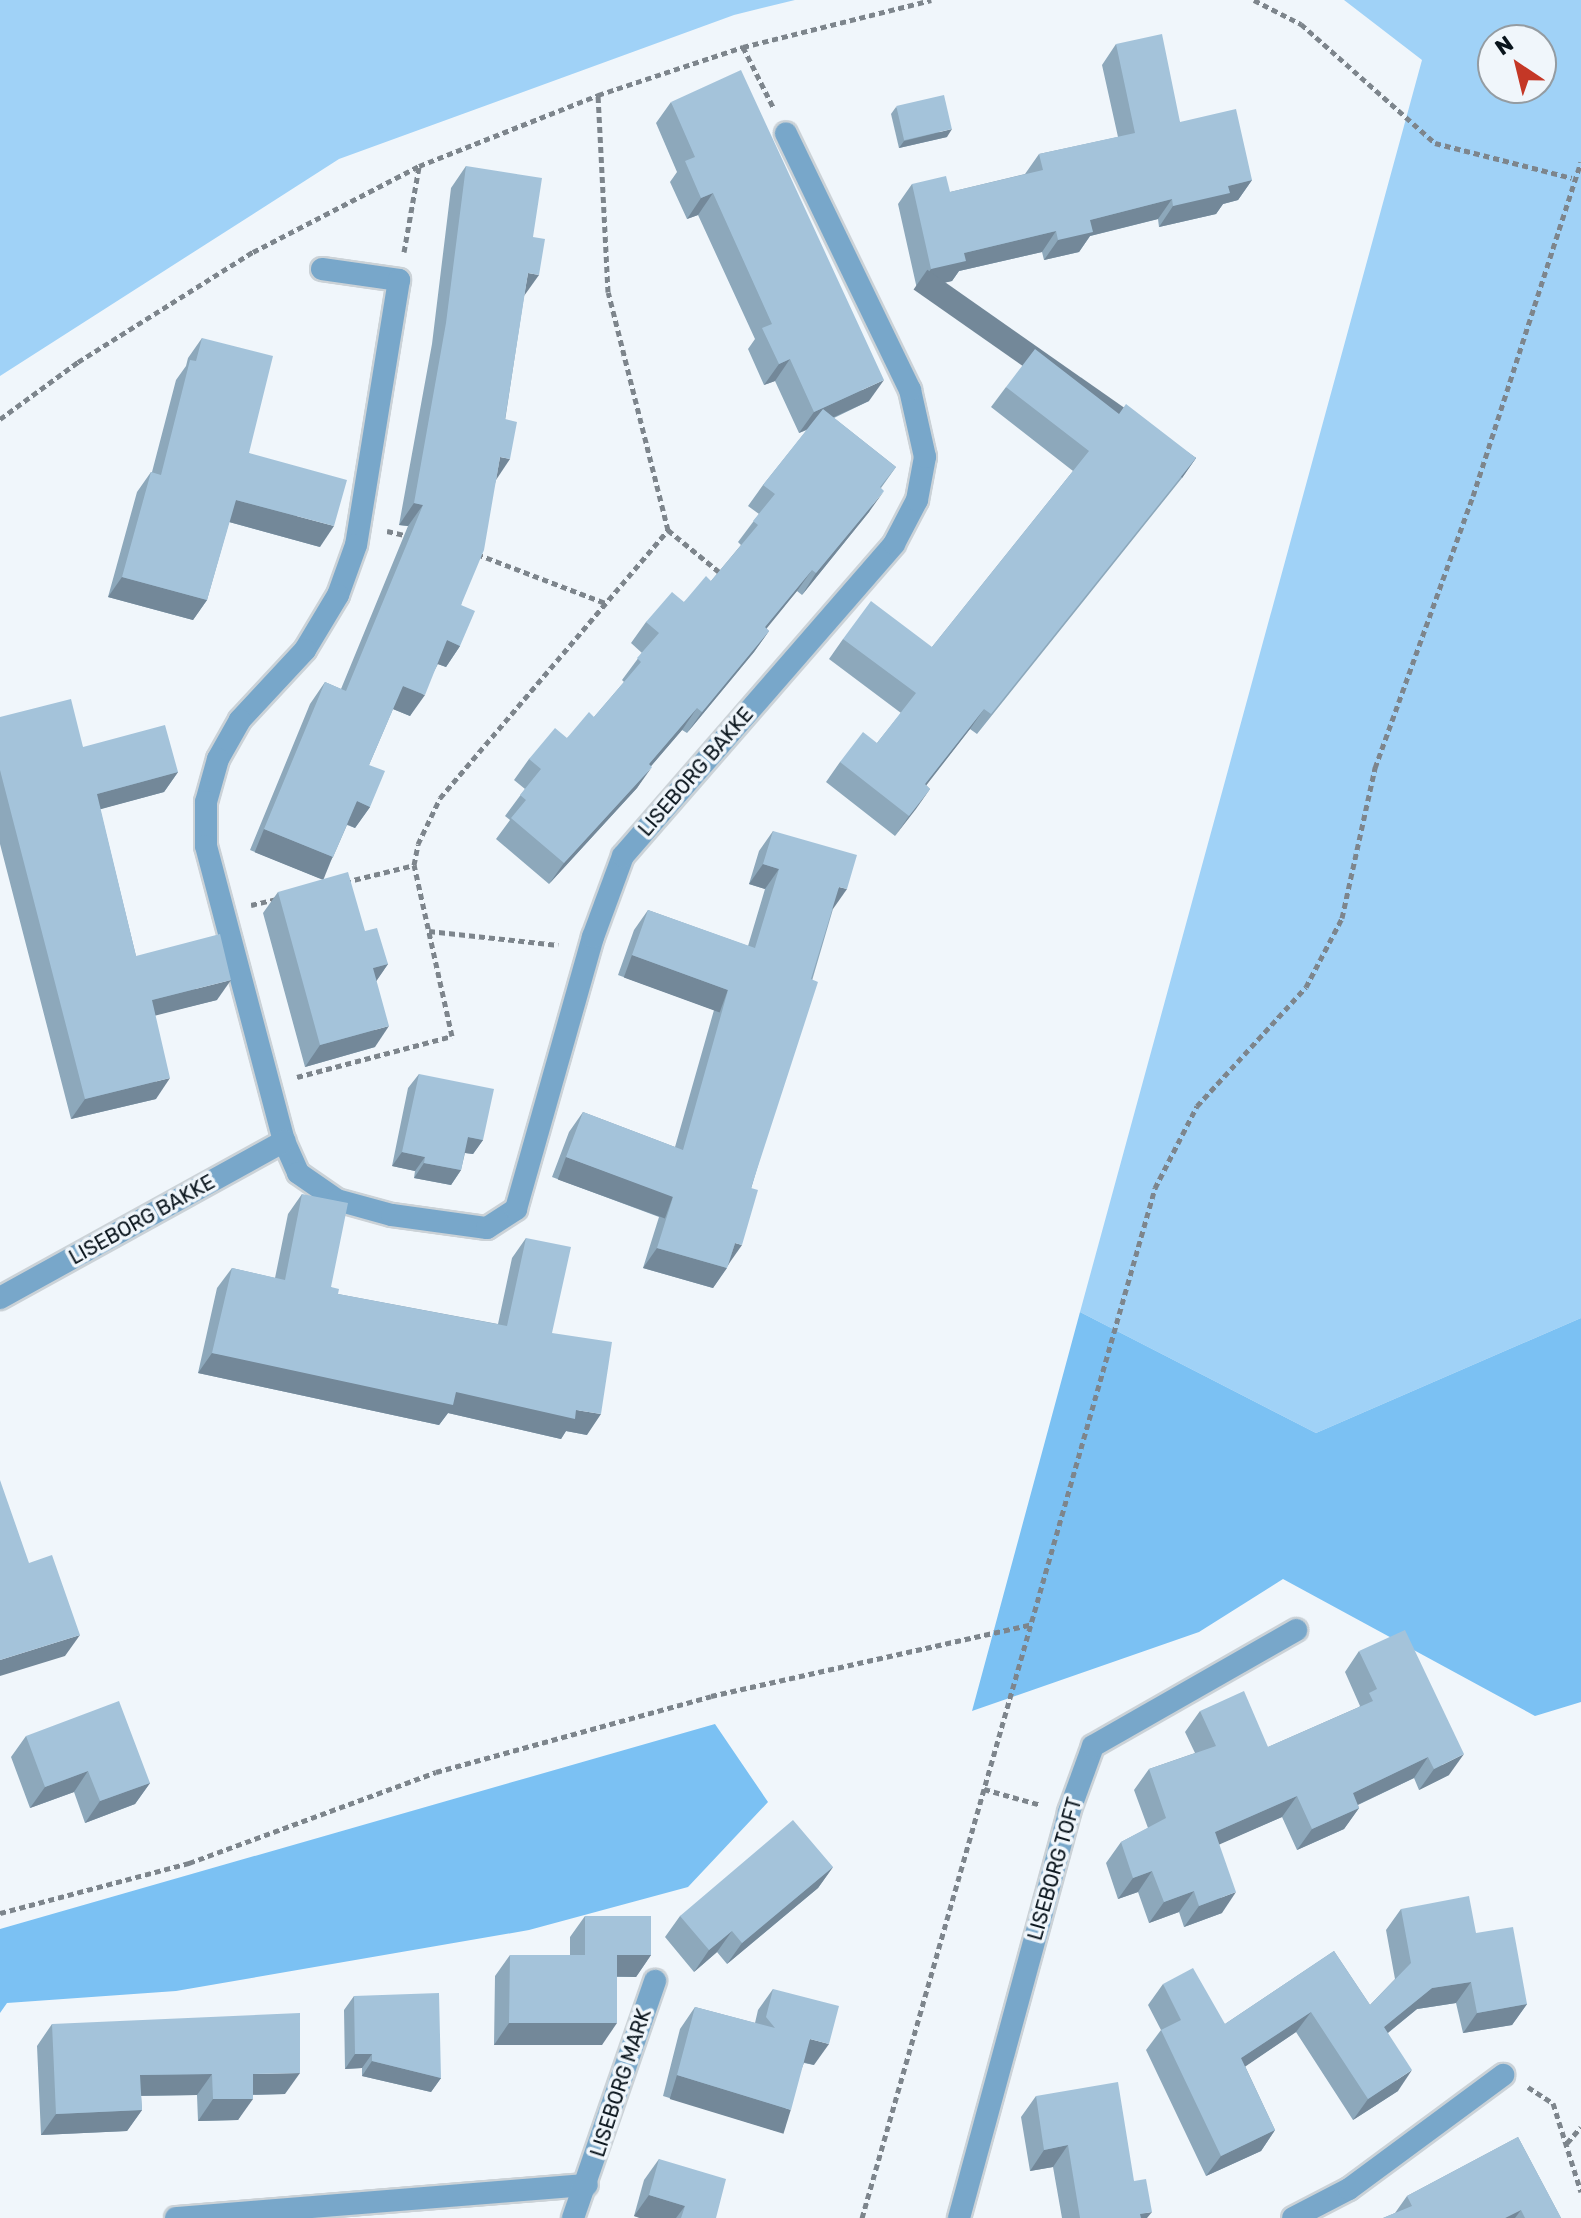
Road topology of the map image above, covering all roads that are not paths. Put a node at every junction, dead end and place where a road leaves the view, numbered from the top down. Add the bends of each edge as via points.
1 (786, 133) road end
2 (322, 269) dead end
3 (284, 1141) junction
4 (0, 1298) edge
5 (1296, 1630) dead end
6 (655, 1981) edge
7 (1503, 2075) road end
8 (587, 2185) junction
9 (176, 2218) edge
10 (573, 2218) edge
11 (959, 2218) edge
12 (1293, 2218) edge

1 - 3 street, LISEBORG BAKKE via 910,390 925,457 917,500 894,544 623,856 516,1209 487,1228 392,1215 337,1200 298,1173
2 - 3 street, LISEBORG BAKKE via 399,280 359,524 338,595 305,650 240,720 218,759 206,802 206,846
3 - 4 street, LISEBORG BAKKE
5 - 11 street, LISEBORG TOFT via 1093,1746 1069,1812
6 - 8 street, LISEBORG MARK
7 - 12 street via 1349,2189
8 - 9 street
8 - 10 street, LISEBORG MARK

